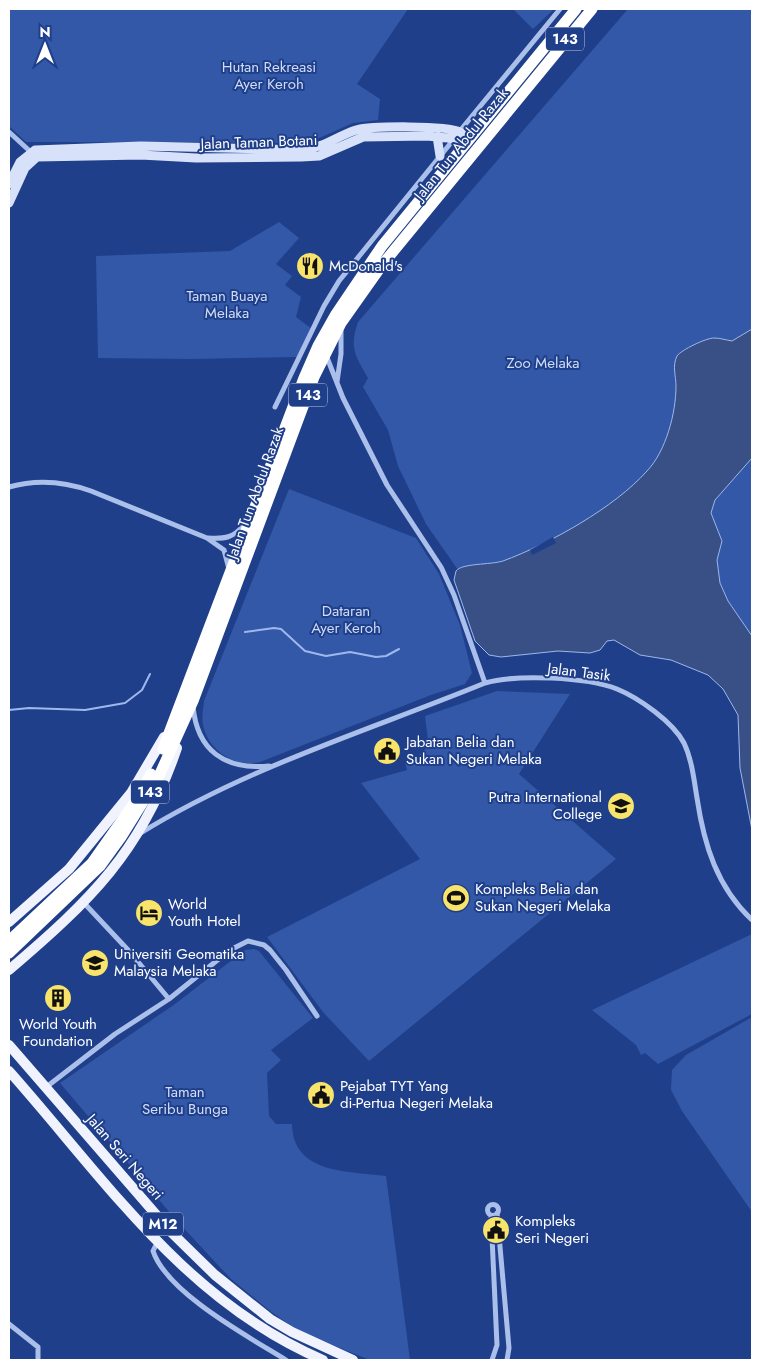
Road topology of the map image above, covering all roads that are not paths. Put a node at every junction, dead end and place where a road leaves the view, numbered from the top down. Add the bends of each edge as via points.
1 (576, 9) edge
2 (592, 9) edge
3 (560, 10) edge
4 (568, 19) junction
5 (490, 131) junction
6 (9, 132) edge
7 (437, 136) junction
8 (460, 137) junction
9 (34, 155) junction
10 (440, 156) junction
11 (466, 160) junction
12 (9, 184) edge
13 (9, 203) edge
14 (324, 306) junction
15 (338, 318) junction
16 (325, 352) junction
17 (337, 384) junction
18 (275, 407) dead end
19 (9, 488) edge
20 (252, 517) junction
21 (207, 538) junction
22 (230, 576) junction
23 (486, 682) junction
24 (193, 701) junction
25 (179, 722) junction
26 (274, 766) junction
27 (139, 834) junction
28 (104, 854) junction
29 (84, 902) junction
30 (752, 920) edge
31 (9, 922) edge
32 (9, 941) edge
33 (9, 953) edge
34 (19, 961) junction
35 (9, 966) edge
36 (9, 970) edge
37 (169, 999) junction
38 (317, 1016) dead end
39 (9, 1045) edge
40 (9, 1071) edge
41 (45, 1088) junction
42 (497, 1213) junction
43 (490, 1215) junction
44 (157, 1244) junction
45 (504, 1293) junction
46 (496, 1297) junction
47 (9, 1324) edge
48 (497, 1347) junction
49 (509, 1352) junction
50 (38, 1360) edge
51 (286, 1360) edge
52 (323, 1360) edge
53 (353, 1360) edge
54 (492, 1360) edge
55 (507, 1360) edge

1 - 4 highway, Jalan Tun Abdul Razak / 143
2 - 5 highway, Jalan Tun Abdul Razak / 143
3 - 4 street
3 - 8 street
4 - 8 highway, Jalan Tun Abdul Razak / 143
5 - 8 highway via 480,137
5 - 11 highway, Jalan Tun Abdul Razak / 143
6 - 9 street
7 - 8 street, Jalan Taman Botani
7 - 9 street, Jalan Taman Botani via 362,137 318,156 301,157
7 - 10 street
8 - 9 street, Jalan Taman Botani via 433,128 363,128 323,146 302,150 141,146 43,149
8 - 10 street
8 - 11 highway via 469,150
8 - 15 highway, Jalan Tun Abdul Razak / 143 via 382,246
9 - 12 street via 18,166
9 - 13 street
10 - 14 street via 339,281
11 - 15 highway, Jalan Tun Abdul Razak / 143
14 - 15 street
14 - 18 street
15 - 16 highway, Jalan Tun Abdul Razak / 143
15 - 17 street via 341,354
15 - 20 highway, Jalan Tun Abdul Razak / 143 via 312,358
16 - 17 street
16 - 24 highway, Jalan Tun Abdul Razak / 143
17 - 23 street via 386,485 440,565
19 - 21 street via 37,482 76,485
20 - 21 street via 236,535
20 - 22 highway, Jalan Tun Abdul Razak / 143
21 - 22 street via 224,550
22 - 25 highway, Jalan Tun Abdul Razak / 143
23 - 26 street, Jalan Tasik
23 - 30 street, Jalan Tasik via 514,678 591,683 622,692 660,716 683,742 688,754 701,824 717,874
24 - 25 highway, Jalan Tun Abdul Razak / 143
24 - 26 street, Jalan Tasik via 198,732 219,758 232,765
25 - 27 main road via 169,770
25 - 28 highway, Jalan Tun Abdul Razak / 143
25 - 31 main road via 131,793 70,869
26 - 27 street, Jalan Tasik via 171,815
27 - 29 main road via 108,877
28 - 32 highway, Jalan Tun Abdul Razak / 143
28 - 33 highway, Jalan Tun Abdul Razak / 143 via 70,896
29 - 34 main road
29 - 37 street
34 - 35 main road
34 - 36 main road
37 - 38 street via 230,950 248,941 270,950
37 - 41 street via 115,1034
39 - 41 main road, Jalan Seri Negeri / M12
40 - 44 main road, M12
41 - 53 main road, Jalan Seri Negeri / M12 via 172,1234 215,1275 270,1319
42 - 43 street
42 - 43 street via 498,1206 493,1204 488,1209
42 - 45 street
43 - 46 street
44 - 51 street via 153,1251 161,1270 184,1291 216,1317
44 - 52 main road, M12 via 203,1286 247,1319 288,1345
45 - 46 street
45 - 49 street
46 - 48 street
47 - 50 street via 38,1347
48 - 49 street
48 - 54 street
49 - 55 street

